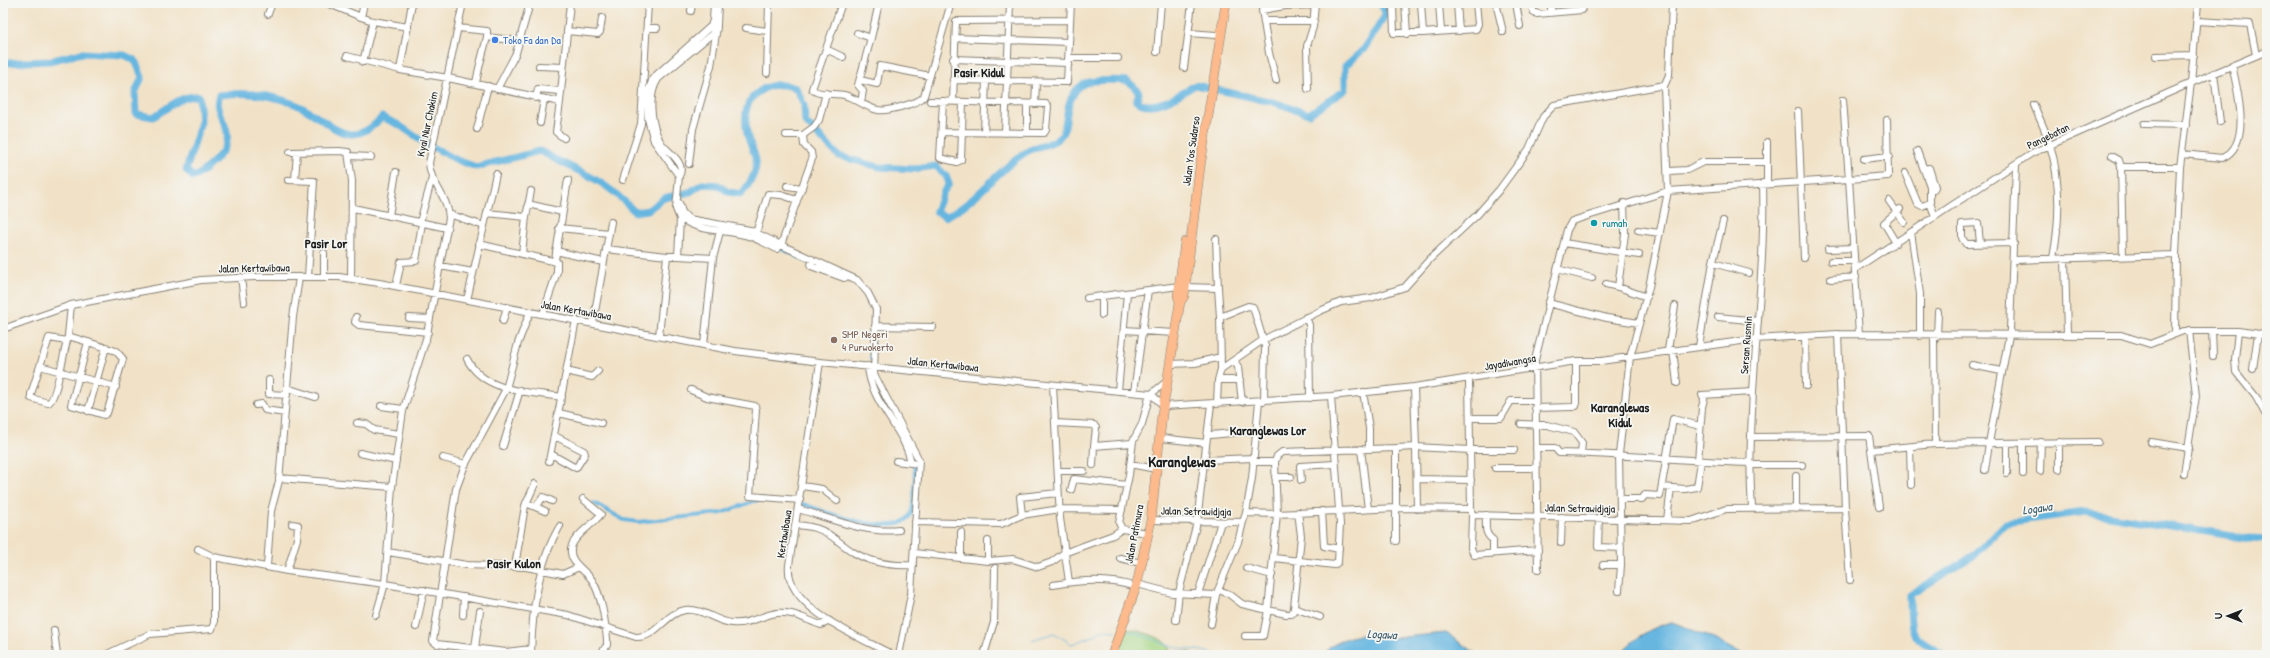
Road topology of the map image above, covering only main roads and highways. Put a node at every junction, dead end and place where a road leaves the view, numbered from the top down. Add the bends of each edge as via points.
1 (1221, 3) edge
2 (1226, 3) edge
3 (1213, 67) junction
4 (1163, 410) joint
5 (1112, 655) edge

1 - 3 highway, Jalan Yos Sudarso
2 - 3 highway, Jalan Yos Sudarso
3 - 4 highway, Jalan Yos Sudarso via 1182,286 1184,296 1180,302
4 - 5 highway, Jalan Patimura via 1151,520 1137,585

